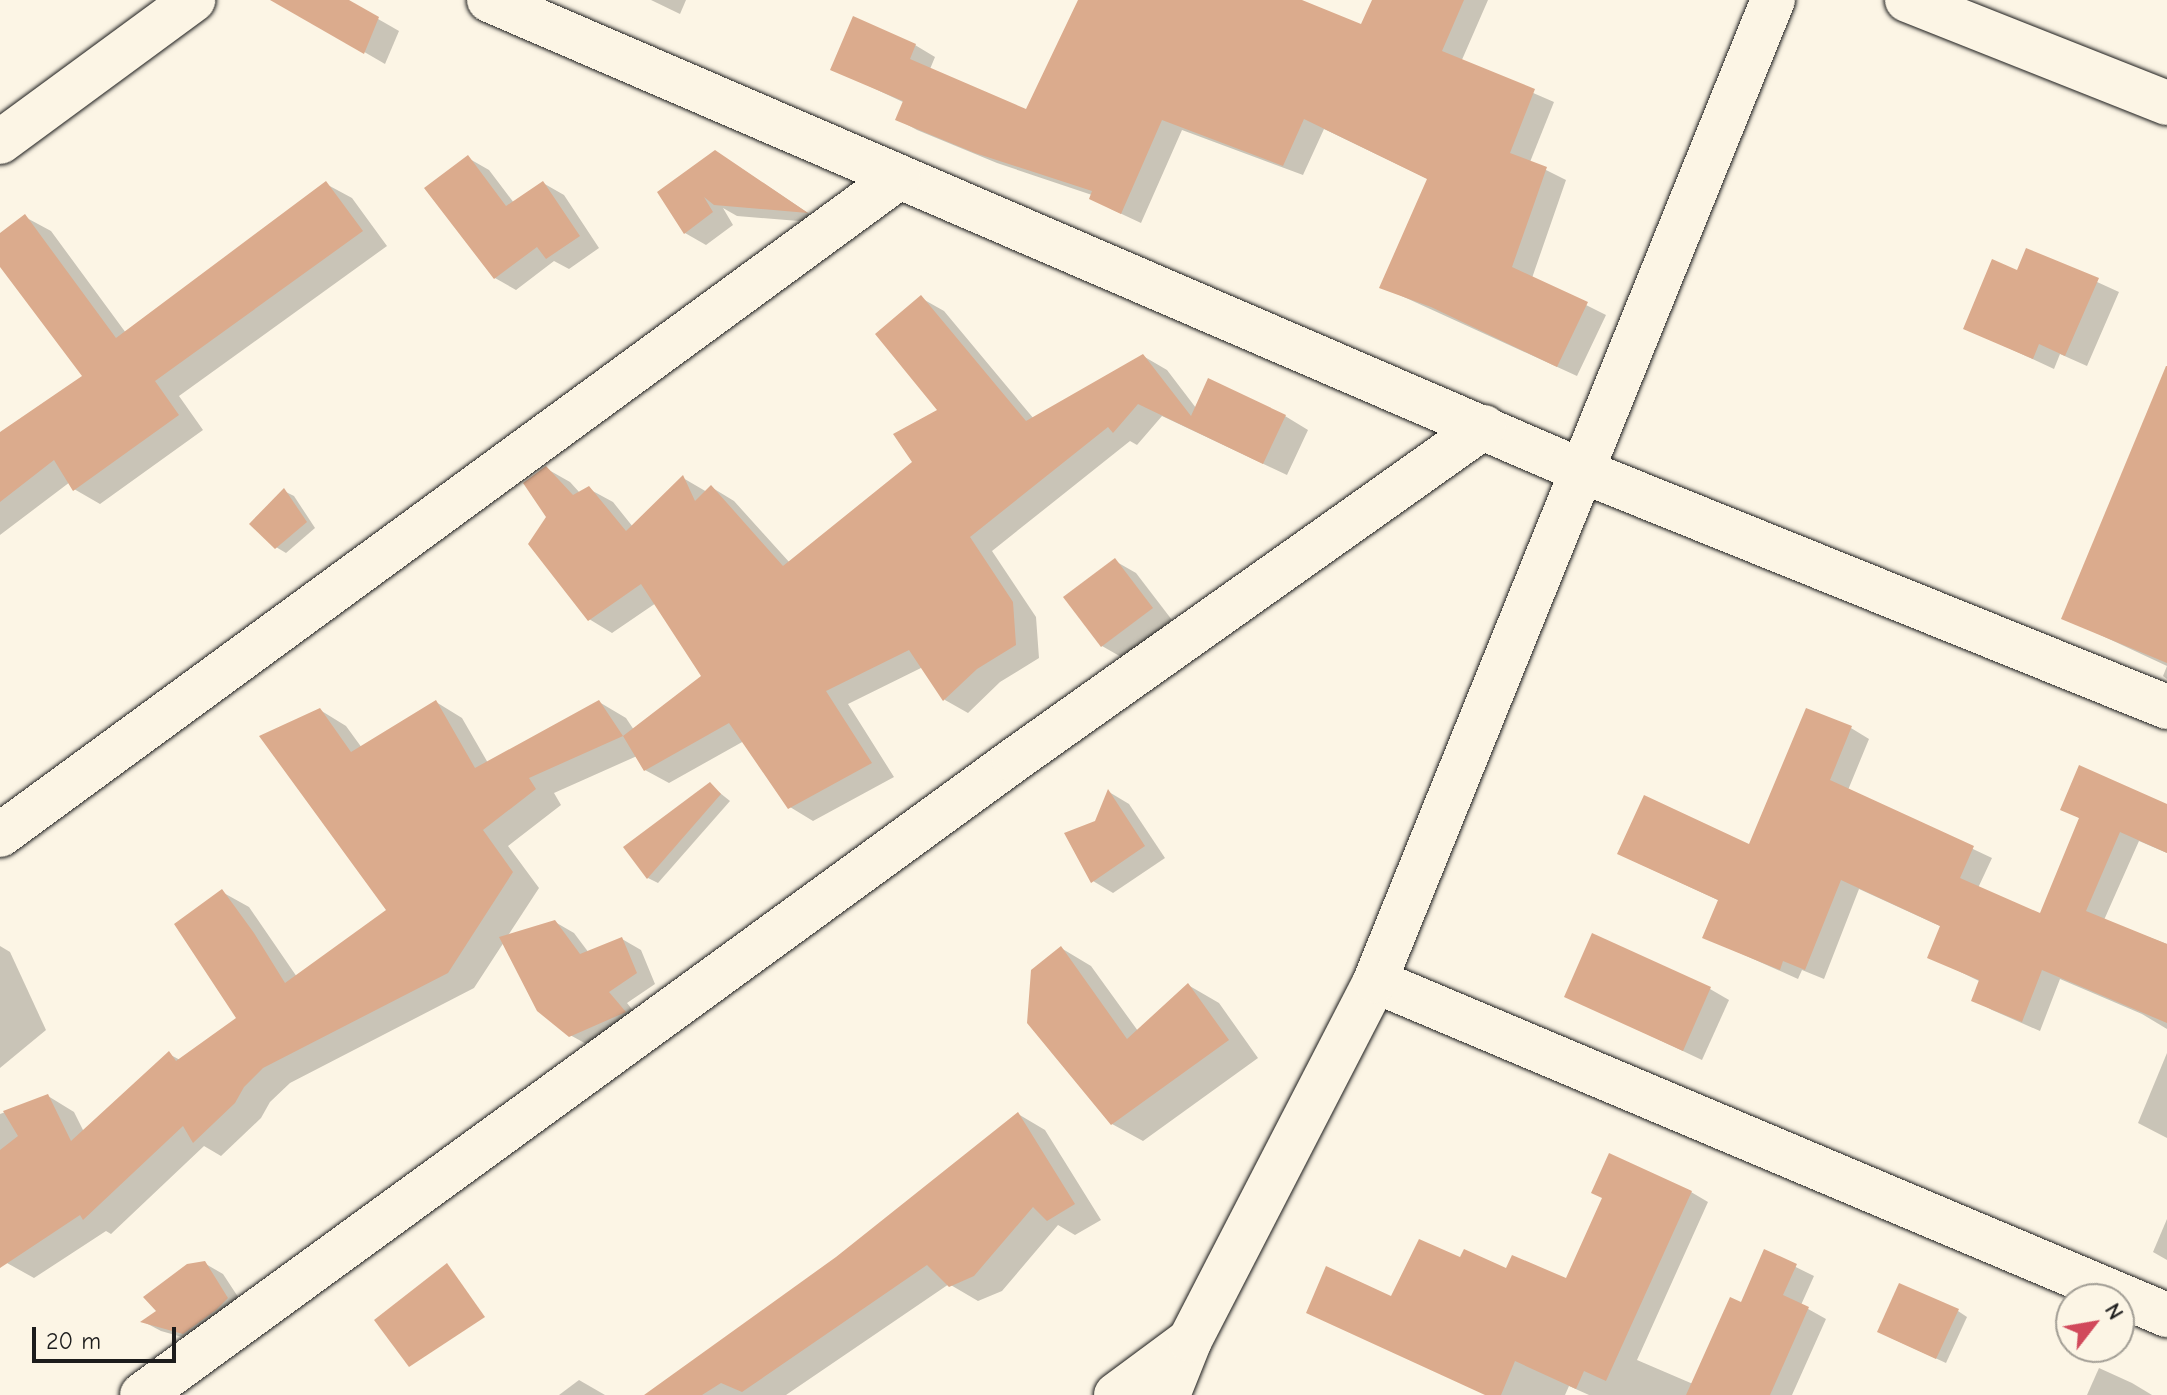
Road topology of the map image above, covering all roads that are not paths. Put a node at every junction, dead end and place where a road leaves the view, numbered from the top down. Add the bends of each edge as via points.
1 (193, 0) edge
2 (489, 0) edge
3 (1773, 0) edge
4 (1907, 0) edge
5 (2167, 103) edge
6 (0, 142) edge
7 (898, 178) junction
8 (1484, 427) junction
9 (1582, 471) junction
10 (2167, 707) edge
11 (0, 835) edge
12 (1375, 981) junction
13 (2167, 1315) edge
14 (1190, 1340) junction
15 (142, 1395) edge
16 (1116, 1395) edge
17 (1168, 1395) edge

1 - 6 street
2 - 7 street
3 - 9 street
4 - 5 street
7 - 8 street
7 - 11 street
8 - 9 street
8 - 15 street via 1014,760
9 - 10 street
9 - 12 street
12 - 13 street
12 - 14 street
14 - 16 street
14 - 17 street

